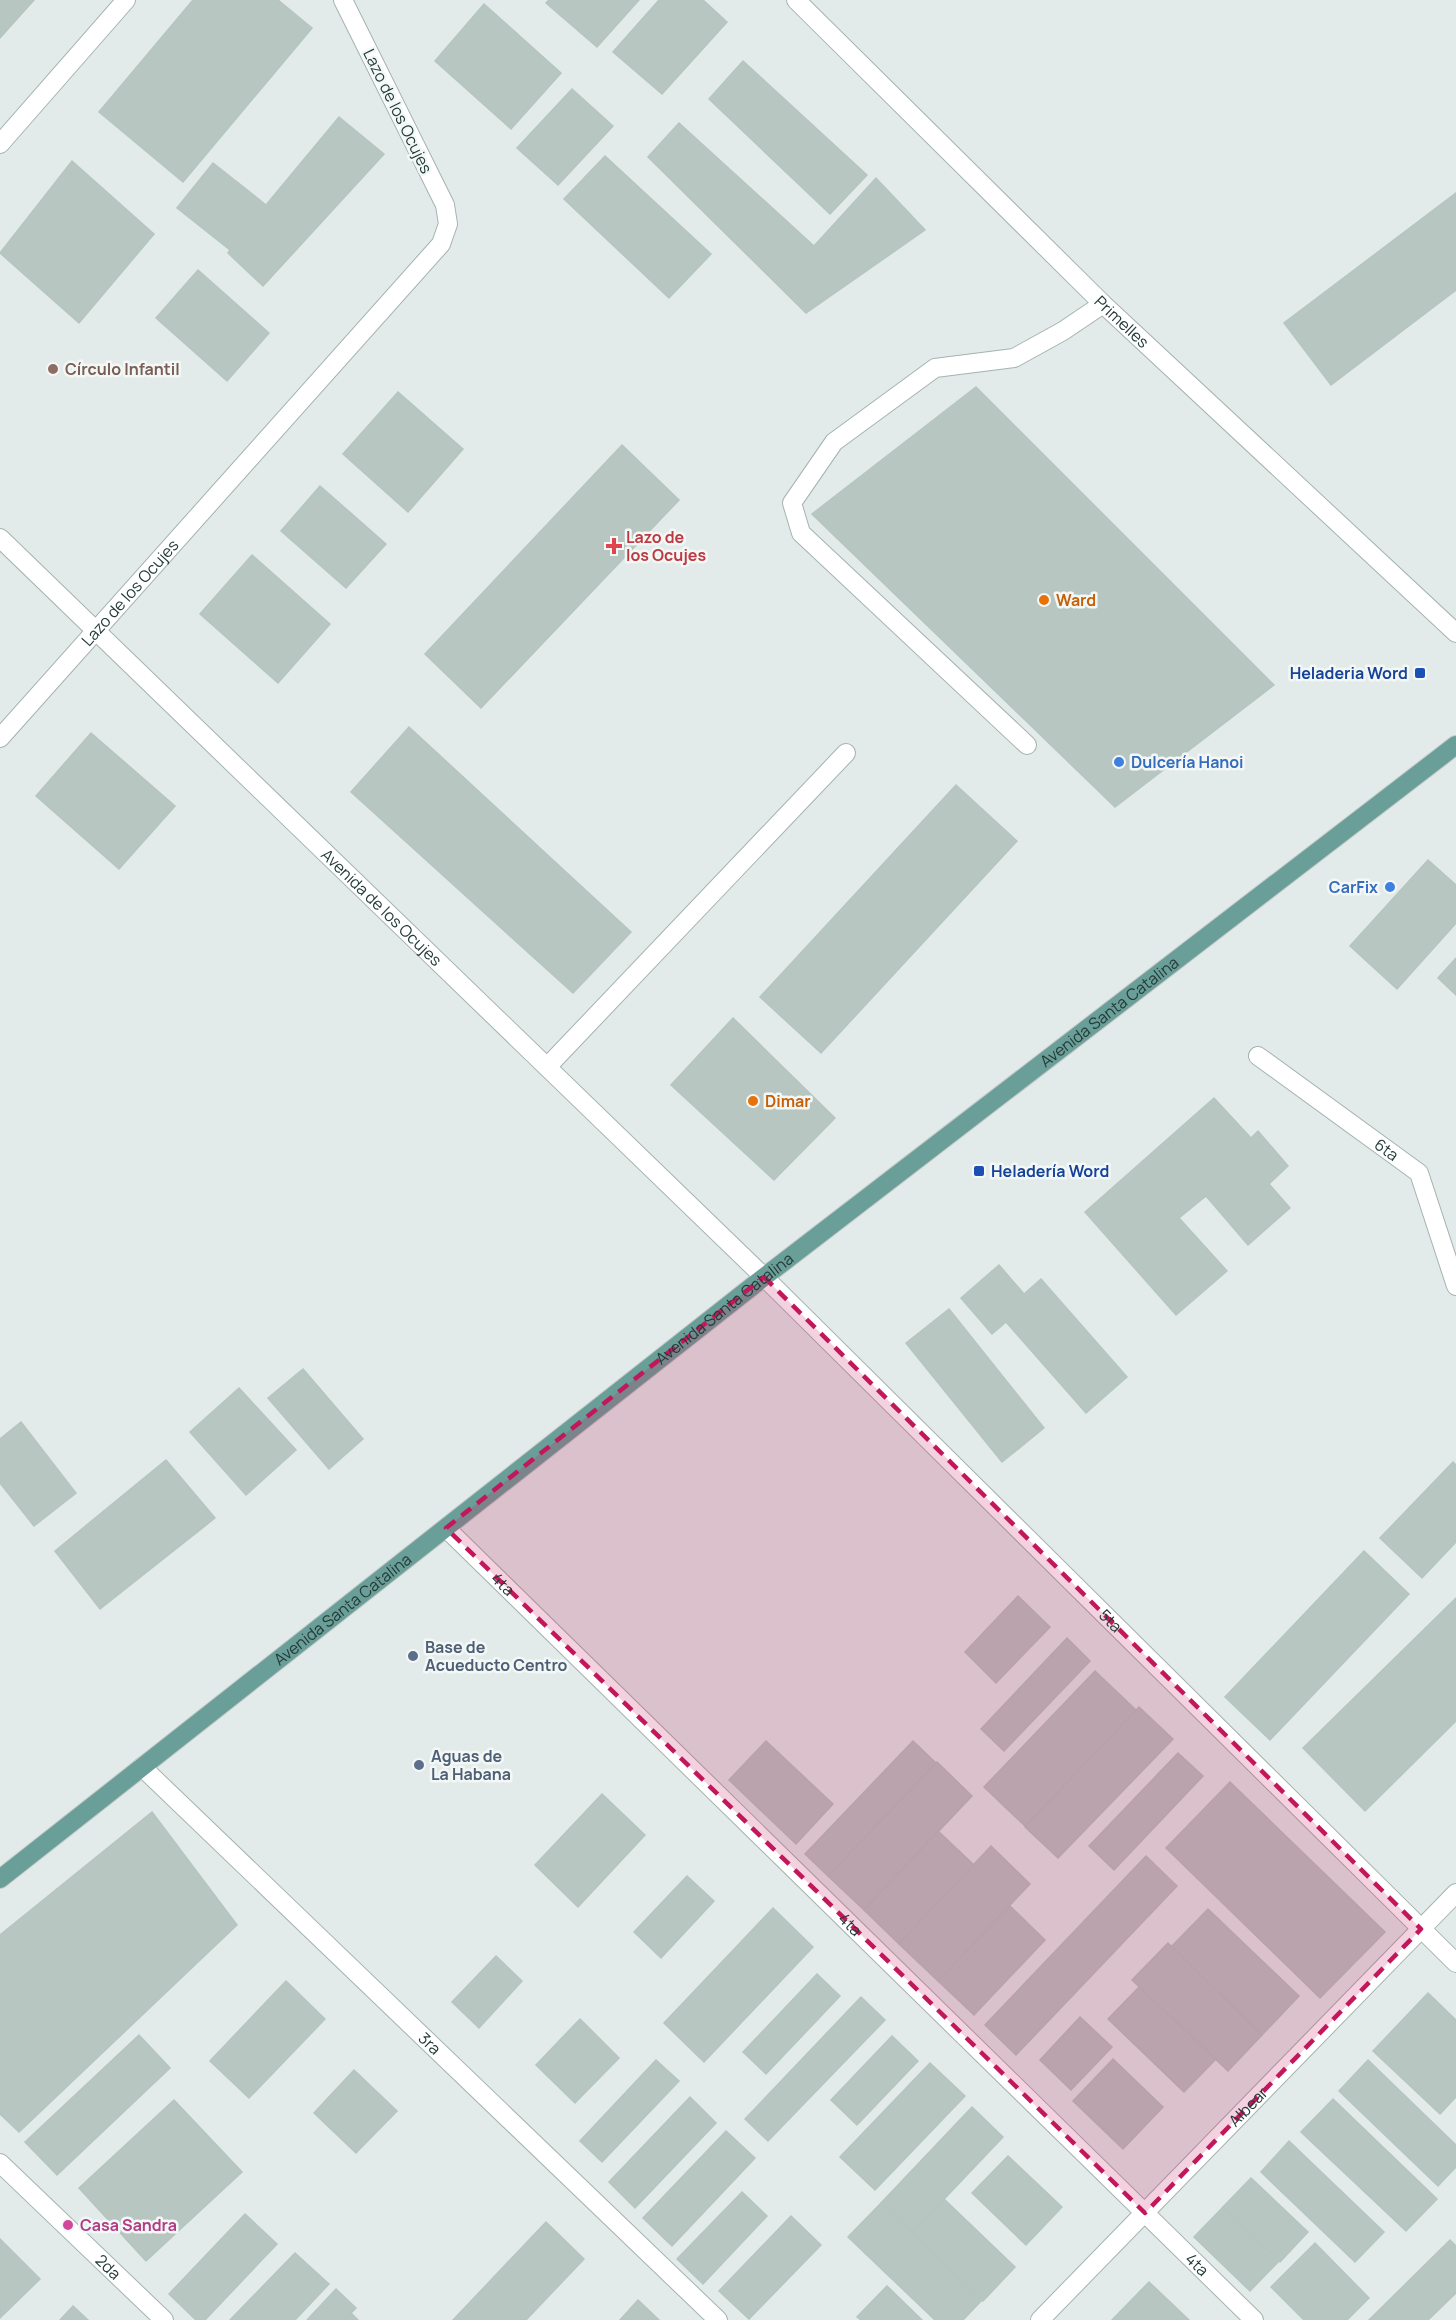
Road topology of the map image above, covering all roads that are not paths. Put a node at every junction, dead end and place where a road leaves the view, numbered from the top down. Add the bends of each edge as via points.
1 (126, 0) edge
2 (343, 0) edge
3 (796, 0) edge
4 (0, 144) edge
5 (1103, 304) junction
6 (0, 538) edge
7 (96, 631) junction
8 (1456, 633) edge
9 (0, 738) edge
10 (1026, 745) dead end
11 (1456, 745) edge
12 (846, 753) dead end
13 (1258, 1056) dead end
14 (547, 1067) junction
15 (764, 1277) junction
16 (1456, 1286) edge
17 (446, 1528) junction
18 (142, 1767) junction
19 (0, 1879) edge
20 (1456, 1893) edge
21 (1421, 1929) junction
22 (1456, 1963) edge
23 (0, 2163) edge
24 (1145, 2213) junction
25 (164, 2320) edge
26 (718, 2320) edge
27 (1040, 2320) edge
28 (1254, 2320) edge

1 - 4 street
2 - 7 street, Lazo de los Ocujes via 445,205 448,224 441,244
3 - 5 street, Primelles
5 - 8 street, Primelles
5 - 10 street via 1063,332 1014,358 935,368 834,442 792,503 801,533
6 - 7 street, Avenida de los Ocujes
7 - 9 street, Lazo de los Ocujes
7 - 14 street, Avenida de los Ocujes
11 - 15 main road, Avenida Santa Catalina
12 - 14 street
13 - 16 street, 6ta via 1419,1173
14 - 15 street, Avenida de los Ocujes
15 - 17 main road, Avenida Santa Catalina
15 - 21 street, 5ta
17 - 18 main road, Avenida Santa Catalina
17 - 24 street, 4ta
18 - 19 main road, Avenida Santa Catalina
18 - 26 street, 3ra
20 - 21 street, Albear
21 - 22 street, 5ta
21 - 24 street, Albear
23 - 25 street, 2da
24 - 27 street, Albear
24 - 28 street, 4ta

